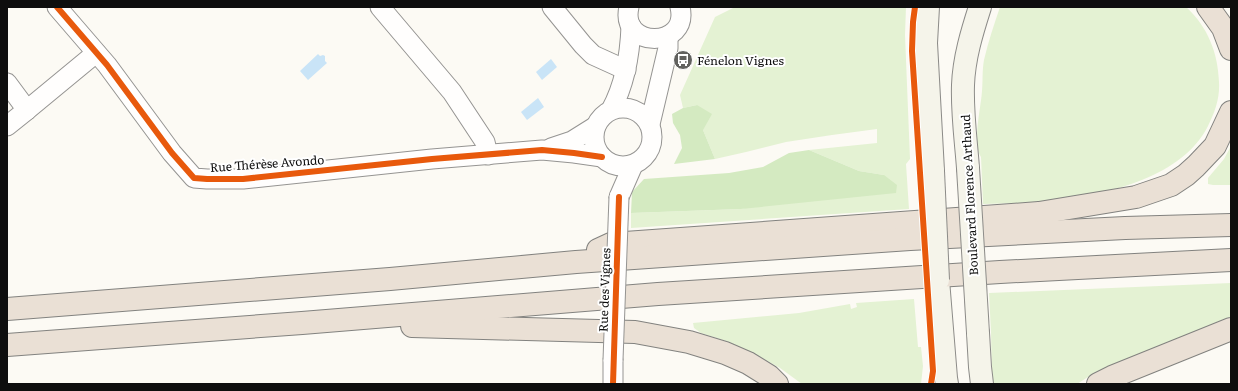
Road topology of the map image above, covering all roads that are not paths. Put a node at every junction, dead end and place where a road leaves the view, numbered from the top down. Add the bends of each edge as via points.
1 (57, 7) edge
2 (380, 7) edge
3 (552, 7) edge
4 (928, 7) edge
5 (980, 7) edge
6 (1208, 7) edge
7 (684, 11) edge
8 (630, 16) edge
9 (668, 36) junction
10 (1231, 49) edge
11 (96, 53) junction
12 (626, 70) junction
13 (7, 83) edge
14 (27, 110) junction
15 (611, 110) junction
16 (1231, 112) edge
17 (650, 124) junction
18 (7, 126) edge
19 (596, 126) junction
20 (542, 150) junction
21 (488, 155) junction
22 (606, 160) junction
23 (633, 165) junction
24 (619, 196) junction
25 (1231, 225) edge
26 (1231, 260) edge
27 (576, 262) junction
28 (7, 309) edge
29 (302, 323) junction
30 (1231, 329) edge
31 (7, 345) edge
32 (946, 382) edge
33 (613, 384) edge
34 (777, 384) edge
35 (982, 384) edge
36 (1098, 384) edge

1 - 11 street, Rue Thérèse Avondo
2 - 21 street via 452,92 485,142
3 - 12 street via 593,55
4 - 32 main road, bridge via 926,43
5 - 35 main road, Boulevard Florence Arthaud, bridge via 972,31 963,84
6 - 10 highway via 1223,28
7 - 9 street via 676,28
8 - 9 street via 638,34 647,39 658,40
8 - 12 street
9 - 17 street via 668,48
11 - 14 street
11 - 21 street, Rue Thérèse Avondo via 194,178 243,179
12 - 15 street
13 - 14 street
14 - 18 street
15 - 17 street via 631,109 645,117
15 - 19 street via 600,118
16 - 27 highway via 1215,146 1186,175 1171,185 1136,197 1039,213 611,244
17 - 23 street via 653,140 651,148
19 - 20 street via 572,141
19 - 22 street via 594,142
20 - 21 street
20 - 22 street
22 - 23 street via 624,166
22 - 24 street, Rue des Vignes
23 - 24 street, Rue des Vignes
24 - 33 street, Rue des Vignes, bridge
25 - 27 highway via 910,239
26 - 29 highway via 658,294
27 - 28 highway
29 - 31 highway
29 - 34 highway via 635,332 689,342 726,353 748,363
30 - 36 highway

